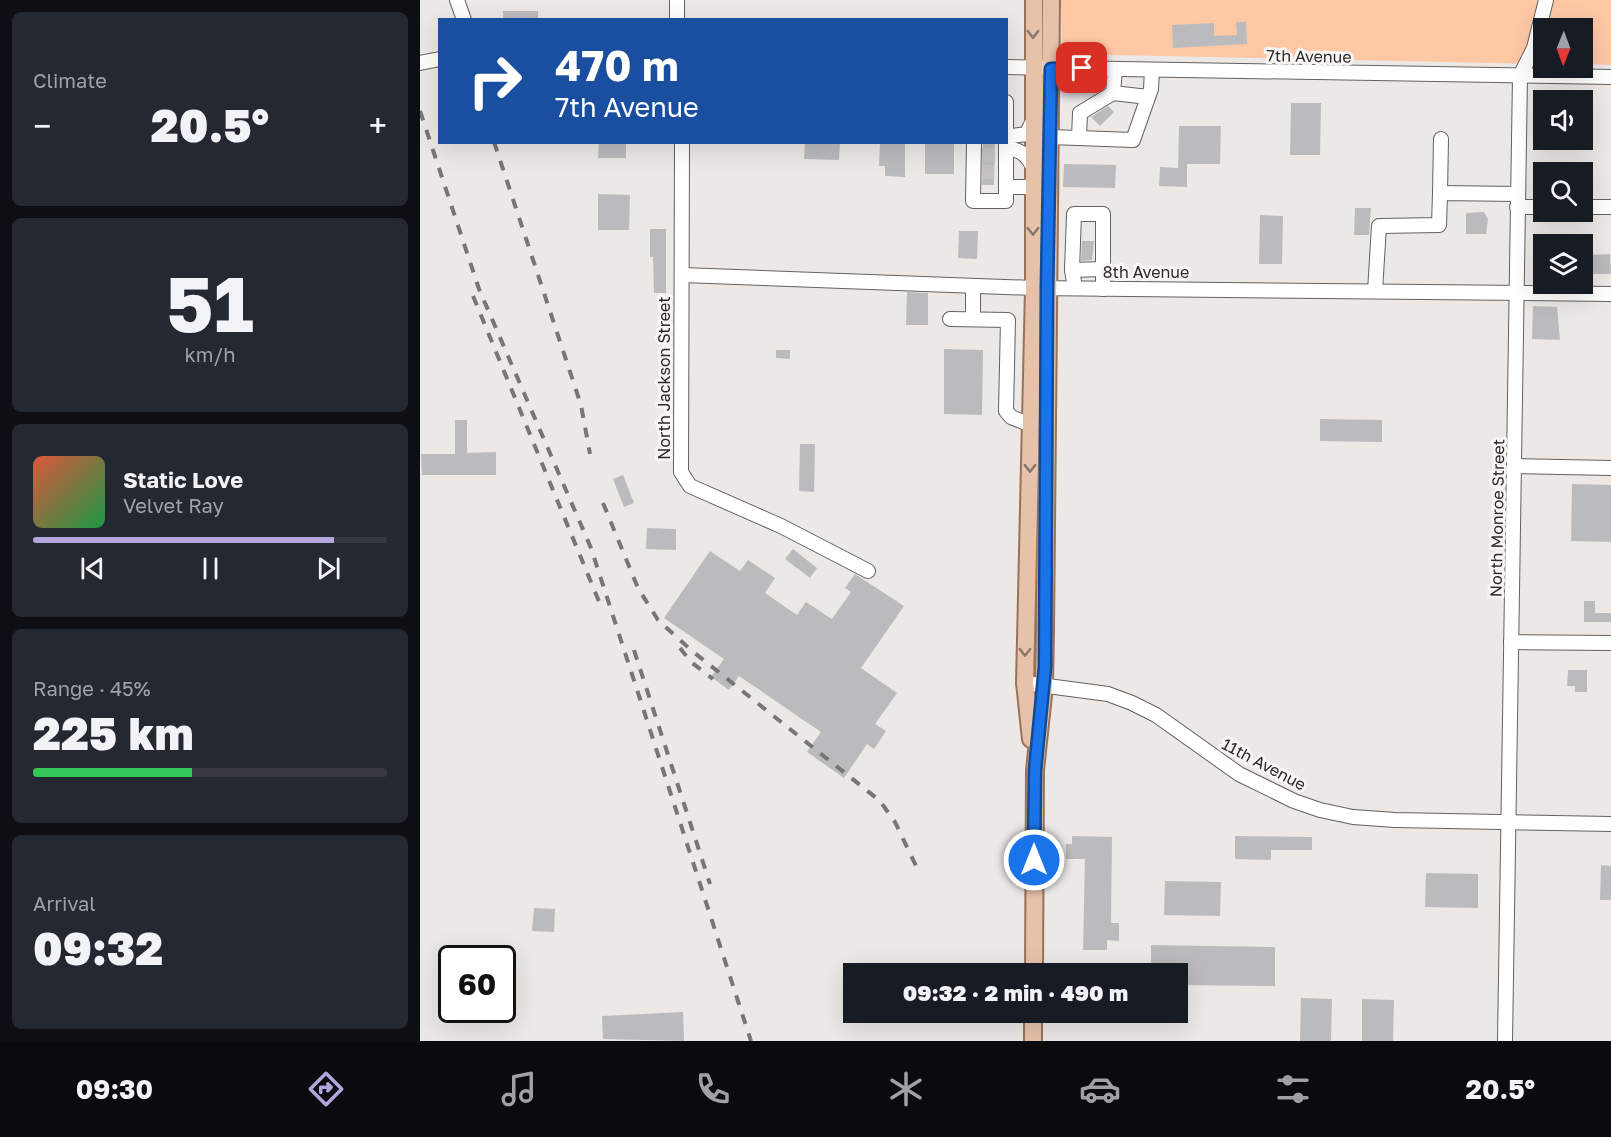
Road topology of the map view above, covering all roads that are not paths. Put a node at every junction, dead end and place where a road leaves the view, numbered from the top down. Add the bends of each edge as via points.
1 (458, 0) edge
2 (677, 0) edge
3 (1034, 0) edge
4 (1051, 0) edge
5 (1546, 0) edge
6 (463, 18) edge
7 (677, 18) edge
8 (438, 59) edge
9 (420, 63) edge
10 (1008, 67) edge
11 (1033, 68) junction
12 (1051, 69) junction
13 (1115, 69) junction
14 (1152, 70) junction
15 (1520, 76) junction
16 (1611, 77) edge
17 (1113, 93) junction
18 (1148, 97) junction
19 (1032, 123) junction
20 (1050, 137) junction
21 (1079, 138) junction
22 (1441, 139) dead end
23 (1008, 142) edge
24 (682, 144) edge
25 (994, 148) edge
26 (1032, 165) junction
27 (989, 172) junction
28 (1006, 187) junction
29 (1032, 187) junction
30 (1440, 193) junction
31 (1517, 200) junction
32 (1533, 204) edge
33 (1593, 207) edge
34 (1611, 207) edge
35 (1048, 242) junction
36 (1073, 242) junction
37 (1103, 269) junction
38 (1072, 270) junction
39 (682, 275) junction
40 (974, 286) junction
41 (1041, 288) junction
42 (1075, 288) junction
43 (1103, 289) junction
44 (1376, 291) junction
45 (1515, 293) junction
46 (1611, 294) edge
47 (950, 319) dead end
48 (973, 319) junction
49 (1031, 424) junction
50 (1514, 466) junction
51 (1611, 468) edge
52 (868, 571) dead end
53 (1511, 642) junction
54 (1611, 643) edge
55 (1025, 684) junction
56 (1044, 686) junction
57 (1035, 770) junction
58 (1508, 823) junction
59 (1611, 824) edge
60 (1034, 963) edge
61 (1033, 1023) edge
62 (1033, 1041) edge
63 (1505, 1041) edge

1 - 6 street
2 - 7 street
3 -> 11 main road
4 - 12 main road
5 - 15 street, North Monroe Street via 1534,48
8 - 9 street
10 - 11 street, 7th Avenue
11 - 12 street, 7th Avenue
11 - 19 main road
12 - 13 street, 7th Avenue
12 - 20 main road
13 - 14 street, 7th Avenue
13 - 17 street
14 - 15 street, 7th Avenue
14 - 18 street
15 - 16 street, 7th Avenue
15 - 31 street, North Monroe Street
17 - 18 street
17 - 21 street via 1080,112
18 - 21 street via 1133,140
19 - 23 street via 1026,134
19 - 26 main road
20 - 21 street
20 - 35 main road
22 - 30 street
24 - 39 street, North Jackson Street
25 - 26 street via 1018,150
25 - 27 street
25 - 27 street
26 - 29 main road
27 - 28 street
27 - 28 street via 973,201 1006,201
28 - 29 street
29 -> 41 main road
30 - 31 street
30 - 44 street via 1438,225 1379,226
31 - 32 street
31 - 45 street, North Monroe Street
33 - 34 street
35 - 36 street
35 - 41 main road
36 - 37 street via 1074,214 1102,214
36 - 38 street
37 - 38 street
37 - 43 street
38 - 42 street
39 - 40 street, 8th Avenue
39 - 52 street, North Jackson Street via 681,472 690,486 781,526
40 - 41 street, 8th Avenue
40 - 48 street
41 - 42 street, 8th Avenue
41 - 49 main road
41 - 56 main road
42 - 43 street, 8th Avenue
43 - 44 street, 8th Avenue
44 - 45 street, 8th Avenue
45 - 46 street, 8th Avenue
45 - 50 street, North Monroe Street
47 - 48 street
48 - 49 street via 1008,320 1006,411 1011,417
49 -> 55 main road
50 - 51 street
50 - 53 street, North Monroe Street
53 - 54 street
53 - 58 street, North Monroe Street
55 - 56 street, 11th Avenue
55 - 57 main road
56 - 57 main road
56 - 58 street, 11th Avenue via 1108,694 1132,703 1156,715 1239,774 1320,810 1353,817
57 - 60 main road
58 - 59 street, 11th Avenue
58 - 63 street, North Monroe Street
61 - 62 main road

